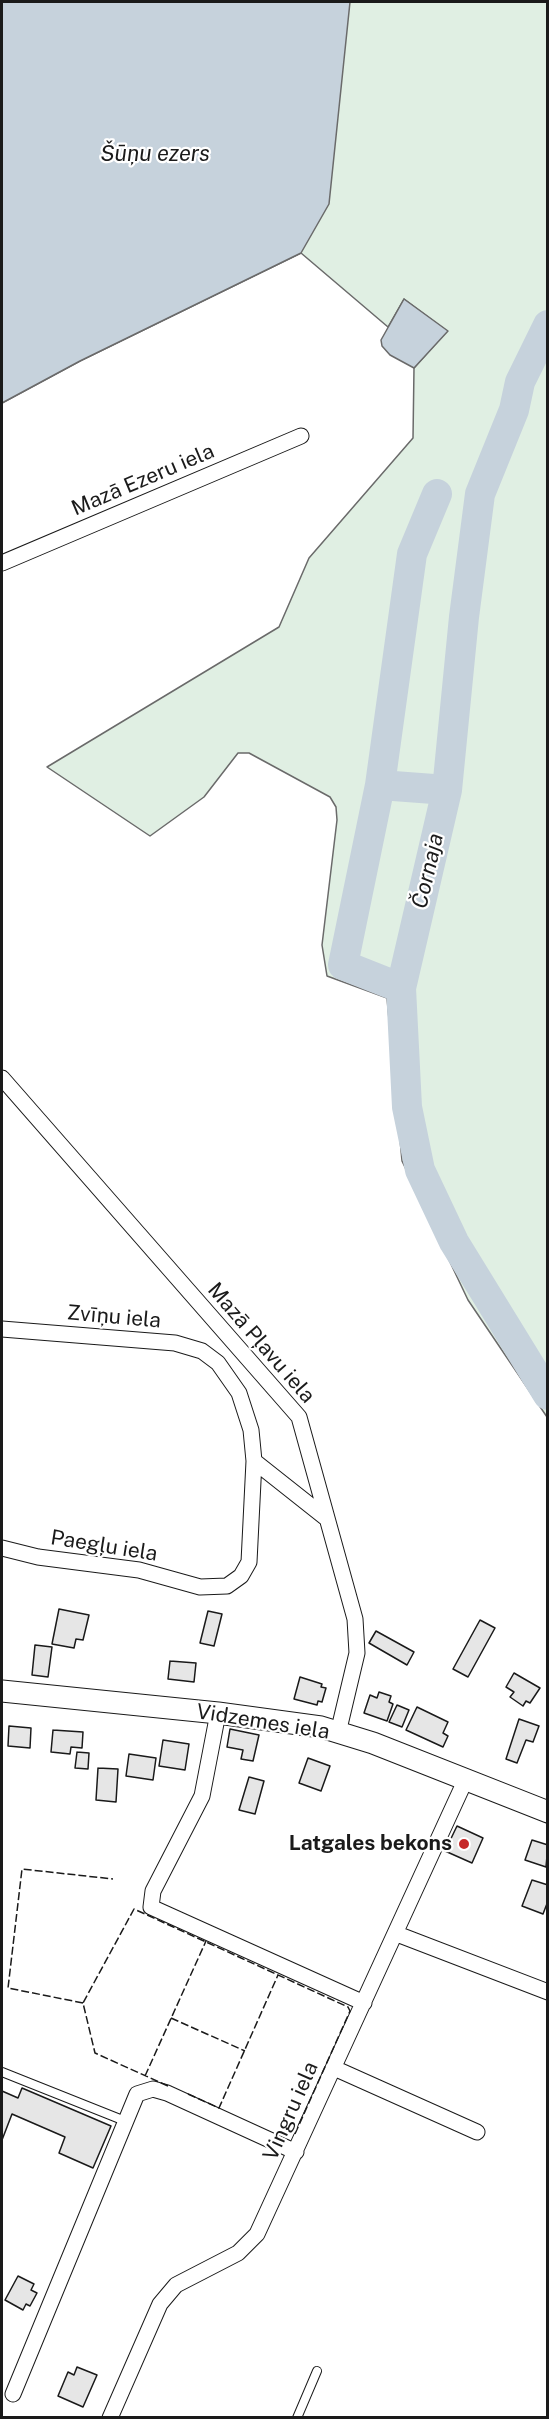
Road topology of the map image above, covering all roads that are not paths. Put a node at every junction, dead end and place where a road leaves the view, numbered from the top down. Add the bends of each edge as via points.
1 (301, 436) dead end
2 (2, 564) edge
3 (2, 1078) edge
4 (2, 1329) edge
5 (255, 1461) junction
6 (326, 1518) junction
7 (2, 1548) edge
8 (2, 1691) edge
9 (218, 1713) junction
10 (338, 1733) junction
11 (465, 1781) junction
12 (548, 1812) edge
13 (397, 1934) junction
14 (548, 1992) edge
15 (364, 2003) junction
16 (334, 2068) junction
17 (2, 2072) edge
18 (125, 2121) junction
19 (477, 2132) dead end
20 (296, 2152) junction
21 (317, 2371) dead end
22 (13, 2394) dead end
23 (110, 2418) edge
24 (297, 2418) edge

1 - 2 street, Mazā Ezeru iela
3 - 6 street, Mazā Pļavu iela via 299,1417
4 - 5 street, Zvīņu iela via 175,1343 202,1351 218,1363 239,1393 251,1430
5 - 6 street
5 - 7 street, Paegļu iela via 249,1562 241,1576 227,1586 200,1587 139,1570 38,1557
6 - 10 street, Mazā Pļavu iela via 355,1619 357,1653
8 - 9 street, Vidzemes iela
9 - 10 street, Vidzemes iela via 291,1722
9 - 15 street via 202,1796 153,1891 151,1907
10 - 11 street, Vidzemes iela via 373,1743
11 - 12 street, Vidzemes iela
11 - 13 street, Vingru iela
13 - 14 street
13 - 15 street, Vingru iela
15 - 16 street, Vingru iela
16 - 19 street
16 - 20 street, Vingru iela
17 - 18 lane
18 - 20 street via 137,2094 153,2089
18 - 22 street
20 - 23 street, Vingru iela via 257,2234 238,2253 176,2285 160,2304
21 - 24 lane

